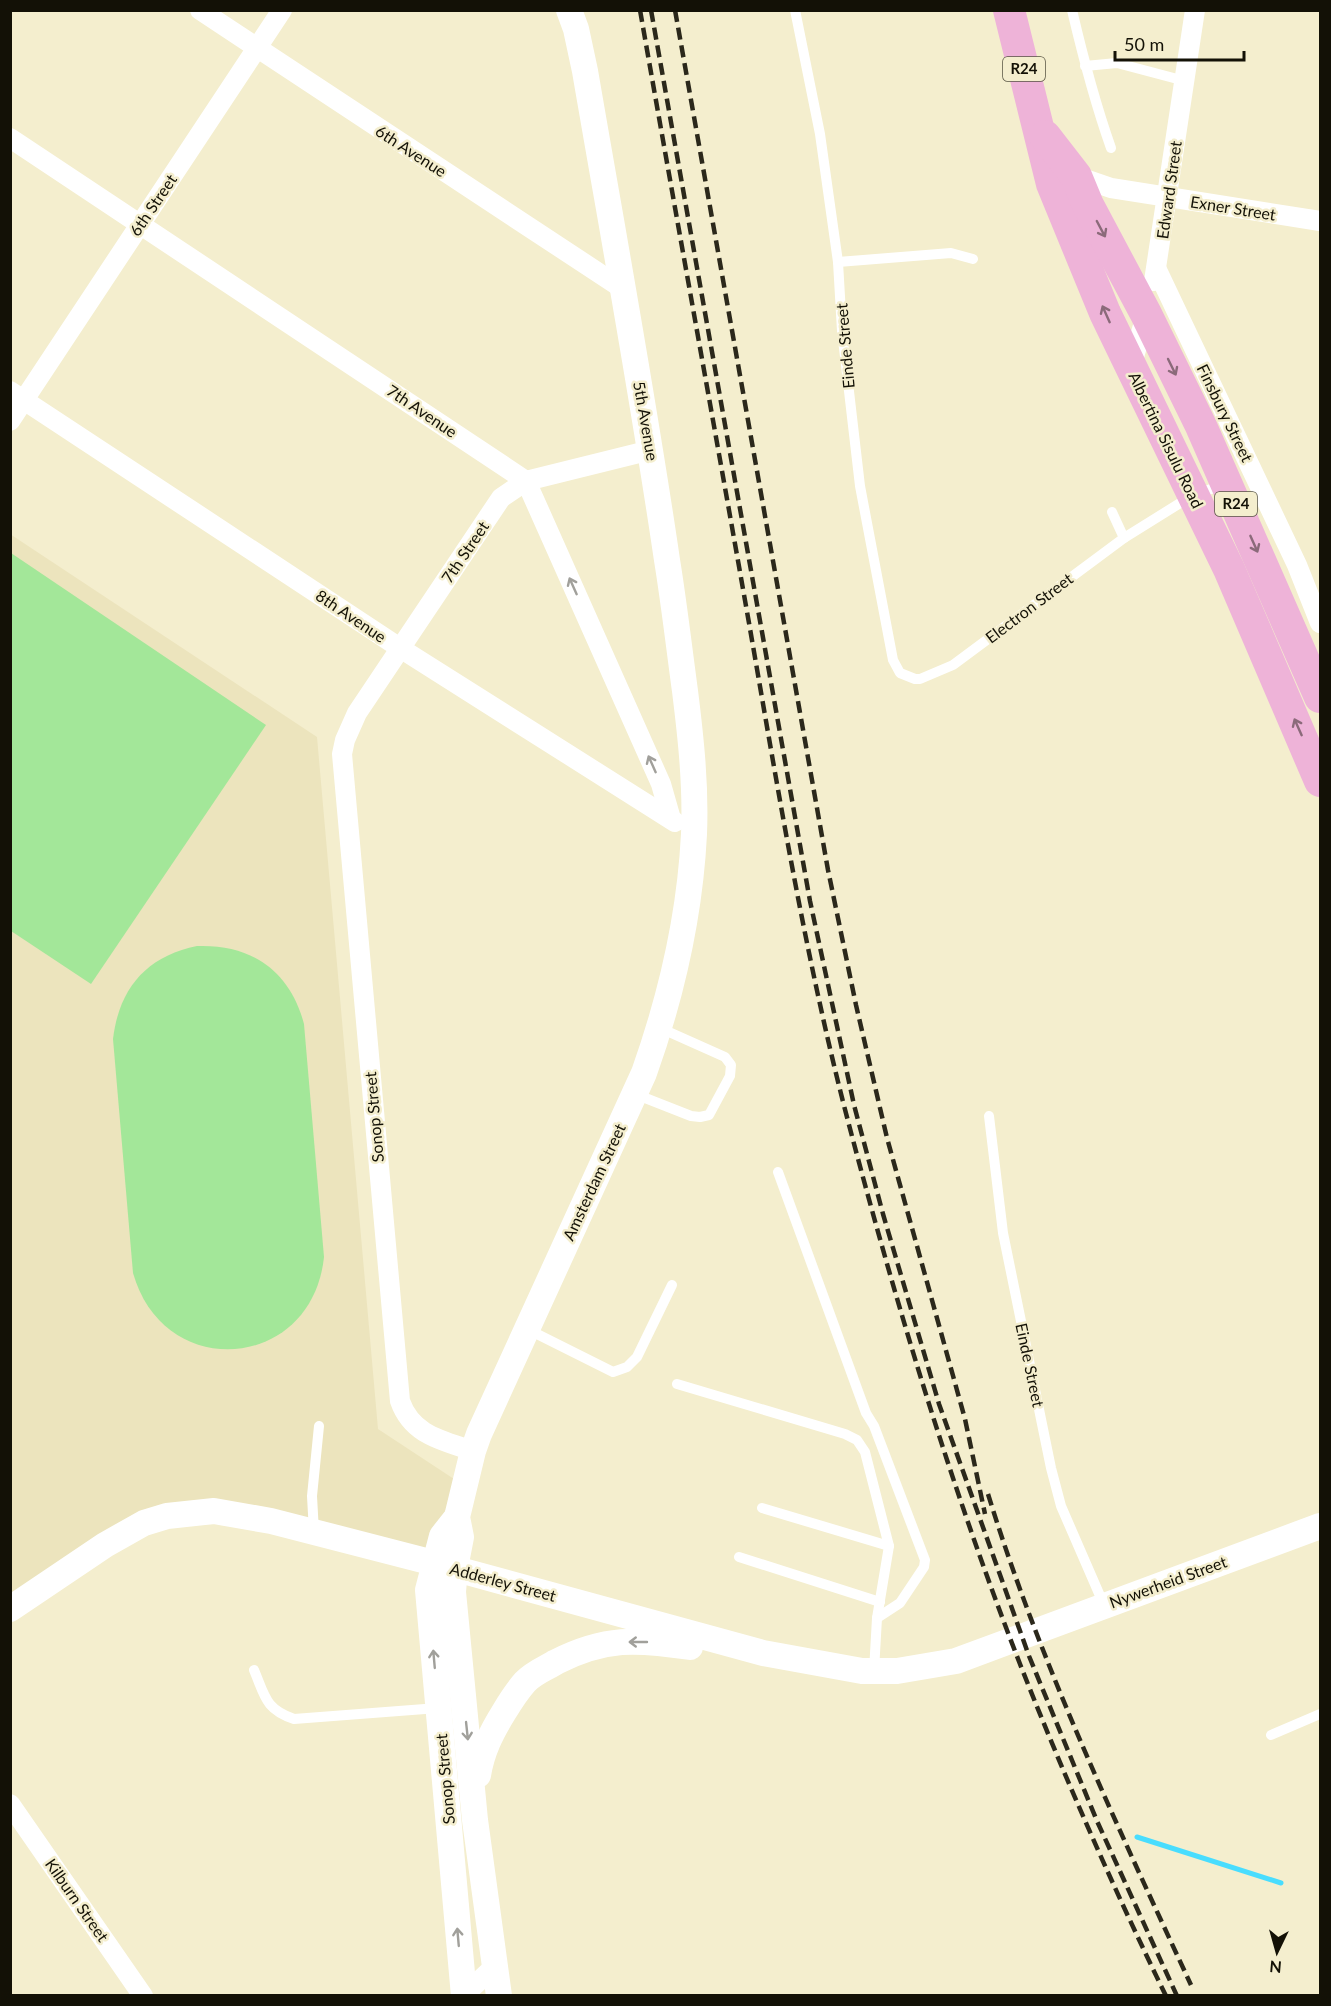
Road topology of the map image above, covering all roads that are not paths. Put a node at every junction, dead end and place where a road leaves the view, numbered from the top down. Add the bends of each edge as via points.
1 (200, 10) edge
2 (282, 10) edge
3 (569, 10) edge
4 (795, 10) edge
5 (1010, 10) edge
6 (1072, 10) edge
7 (1195, 10) edge
8 (258, 48) junction
9 (1085, 66) junction
10 (1185, 81) junction
11 (1038, 127) junction
12 (10, 138) edge
13 (1111, 148) dead end
14 (1076, 176) junction
15 (1168, 198) junction
16 (1320, 221) edge
17 (141, 224) junction
18 (973, 259) dead end
19 (838, 262) junction
20 (1157, 270) junction
21 (623, 289) junction
22 (1146, 314) junction
23 (1131, 367) junction
24 (17, 396) edge
25 (10, 421) edge
26 (651, 450) junction
27 (526, 481) junction
28 (1227, 483) junction
29 (1193, 495) junction
30 (1112, 513) dead end
31 (1124, 538) junction
32 (1320, 623) edge
33 (400, 648) junction
34 (905, 676) joint
35 (1320, 697) edge
36 (345, 740) joint
37 (1320, 781) edge
38 (671, 819) junction
39 (694, 835) junction
40 (660, 1028) junction
41 (634, 1094) junction
42 (989, 1116) dead end
43 (778, 1172) dead end
44 (672, 1286) dead end
45 (527, 1329) junction
46 (677, 1384) dead end
47 (319, 1426) dead end
48 (472, 1451) junction
49 (762, 1508) dead end
50 (1320, 1526) edge
51 (314, 1532) junction
52 (889, 1546) junction
53 (739, 1557) dead end
54 (444, 1566) junction
55 (880, 1602) junction
56 (1104, 1605) junction
57 (10, 1609) edge
58 (877, 1618) junction
59 (1016, 1638) joint
60 (254, 1670) dead end
61 (868, 1671) junction
62 (438, 1708) junction
63 (1320, 1714) edge
64 (1271, 1735) dead end
65 (10, 1804) edge
66 (475, 1820) junction
67 (496, 1965) junction
68 (143, 1995) edge
69 (463, 1995) edge
70 (499, 1995) edge

1 - 8 street, 6th Avenue
2 - 8 street, 6th Street
3 - 21 street, 5th Avenue via 585,71
4 - 19 lane, Einde Street via 820,134
5 - 11 main road, Albertina Sisulu Road / R24
6 - 9 lane
7 - 10 street, Edward Street
8 - 17 street, 6th Street
8 - 21 street, 6th Avenue
9 - 10 lane via 1117,63
9 - 13 lane
10 - 15 street, Edward Street
11 - 14 main road, Albertina Sisulu Road / R24
23 -> 11 main road, Albertina Sisulu Road / R24 via 1052,184
12 - 17 street, 7th Avenue
14 - 15 street, Exner Street via 1111,188
14 -> 22 main road, Albertina Sisulu Road / R24
15 - 16 street, Exner Street
15 - 20 street, Edward Street
17 - 24 street, 6th Street
17 - 27 street, 7th Avenue
18 - 19 lane via 951,253
19 - 34 lane, Einde Street via 860,486 893,660
20 - 22 street, Edward Street
20 - 32 street, Finsbury Street via 1292,554
21 - 26 street, 5th Avenue
22 - 23 street, Edward Street
22 -> 28 main road, Albertina Sisulu Road / R24
23 - 29 main road, Albertina Sisulu Road / R24
24 - 25 street, 6th Street
24 - 33 street, 8th Avenue
26 - 27 street, 7th Street
26 - 39 street, 5th Avenue via 694,768
27 - 33 street, 7th Street via 501,498
38 -> 27 street via 661,784
28 - 29 lane, Electron Street
28 -> 35 main road, Albertina Sisulu Road / R24
29 - 31 lane, Electron Street
37 -> 29 main road, Albertina Sisulu Road / R24
30 - 31 lane
31 - 34 lane, Electron Street via 952,665 920,679
33 - 36 street, 7th Street via 357,713
33 - 38 street, 8th Avenue
36 - 48 street, Sonop Street via 341,762 400,1401 417,1428
38 - 39 street, 8th Avenue
39 - 40 street, Amsterdam Street via 677,959
40 - 41 street, Amsterdam Street
40 - 41 lane via 725,1057 731,1065 730,1076 709,1115 700,1117
41 - 45 street, Amsterdam Street
42 - 56 lane, Einde Street via 1003,1233 1051,1468 1061,1506
43 - 58 lane via 866,1413 925,1560 900,1603
44 - 45 lane via 637,1357 613,1372
45 - 48 street, Amsterdam Street
46 - 52 lane via 857,1440 865,1452
47 - 51 lane via 312,1496
48 - 54 street, Amsterdam Street via 457,1517 461,1538
49 - 52 lane
50 - 56 street, Nywerheid Street
51 - 54 street, Adderley Street
51 - 57 street, Adderley Street via 214,1511 167,1515 105,1545
52 - 55 lane
53 - 55 lane
54 - 61 street, Adderley Street via 763,1653
62 -> 54 street, Sonop Street via 428,1590
54 -> 66 street, Sonop Street via 453,1592
55 - 58 lane
56 - 59 street, Nywerheid Street
58 - 61 lane
59 - 61 street, Adderley Street via 956,1661 897,1671
60 - 62 lane via 268,1705 294,1719
61 -> 66 street via 785,1665 655,1642 593,1646 543,1669 526,1681 509,1703 481,1756
69 -> 62 street, Sonop Street
63 - 64 lane
65 - 68 street, Kilburn Street
66 - 67 street, Sonop Street
67 - 69 street
67 - 70 street, Sonop Street

